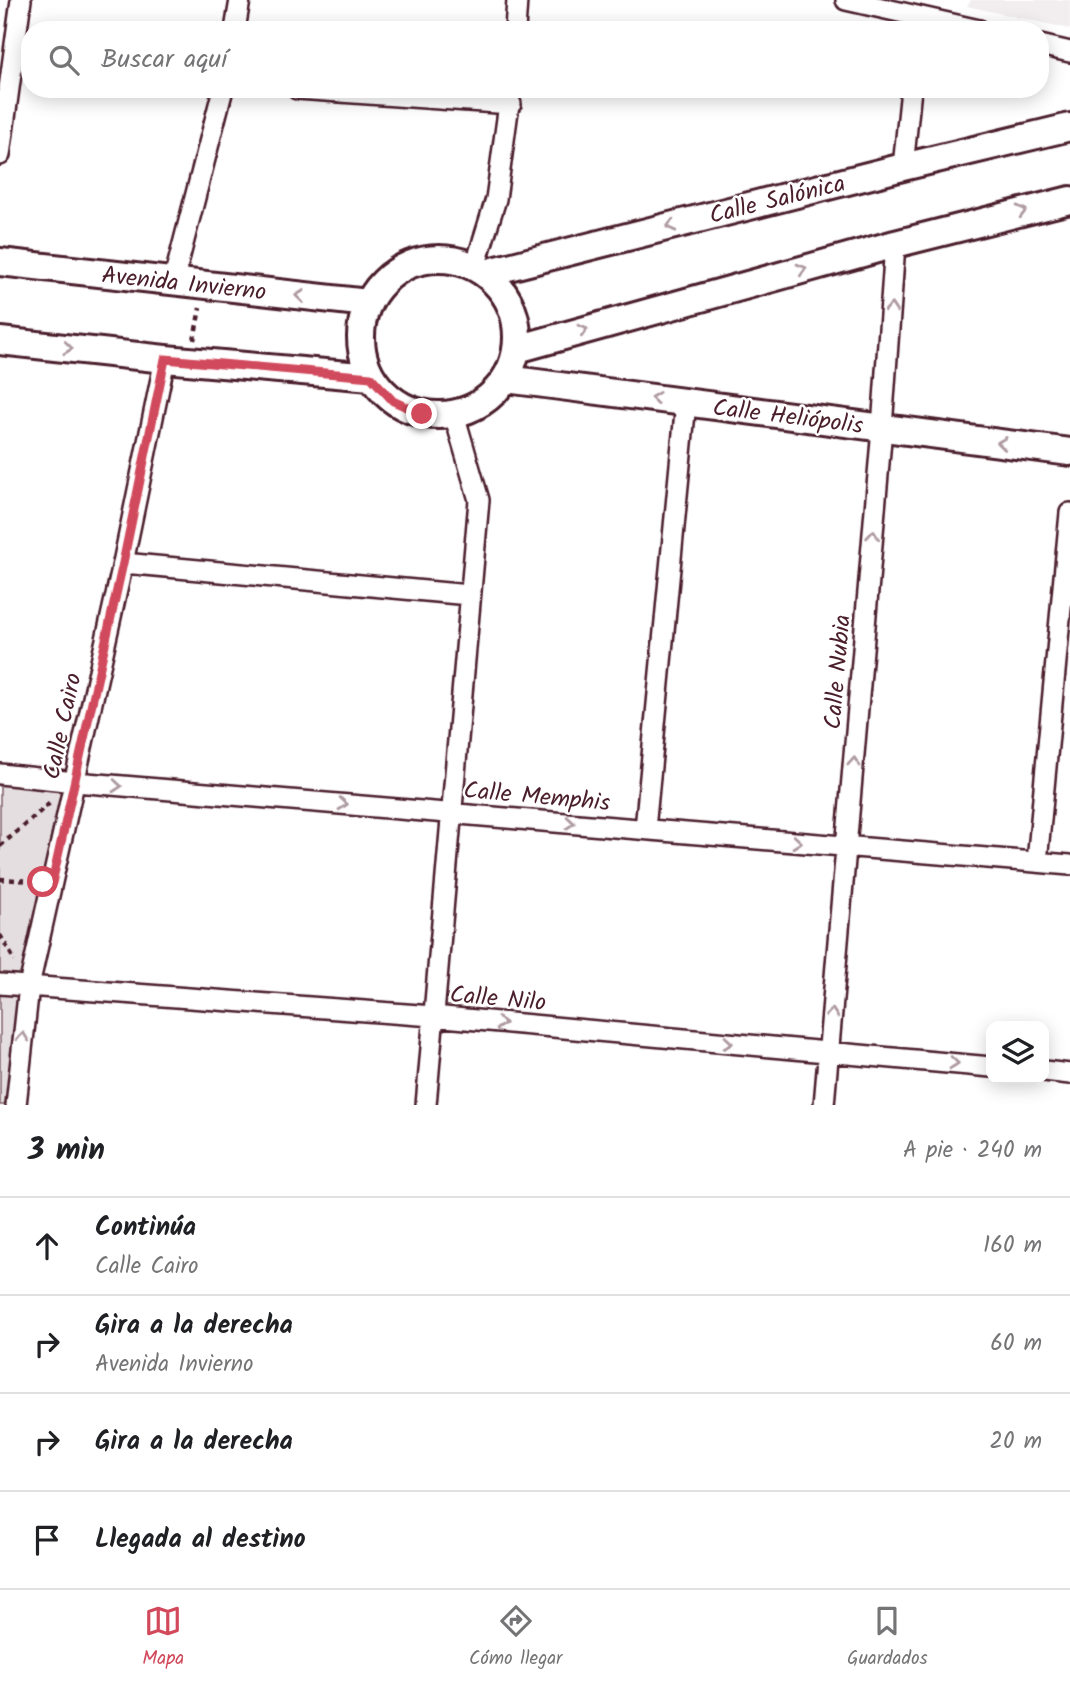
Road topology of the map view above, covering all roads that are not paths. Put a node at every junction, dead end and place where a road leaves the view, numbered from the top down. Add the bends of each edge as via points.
1 (21, 0) edge
2 (240, 0) edge
3 (517, 0) edge
4 (846, 0) edge
5 (922, 15) edge
6 (236, 21) edge
7 (516, 21) edge
8 (945, 21) edge
9 (1049, 47) edge
10 (1070, 52) edge
11 (221, 98) edge
12 (511, 98) edge
13 (910, 98) edge
14 (1070, 127) edge
15 (0, 155) edge
16 (903, 167) junction
17 (1070, 200) edge
18 (895, 244) junction
19 (0, 262) edge
20 (480, 270) junction
21 (173, 283) junction
22 (368, 303) junction
23 (0, 341) edge
24 (517, 348) junction
25 (177, 360) junction
26 (371, 377) junction
27 (506, 379) junction
28 (686, 402) junction
29 (454, 414) junction
30 (882, 428) junction
31 (1070, 452) edge
32 (1070, 513) edge
33 (123, 563) junction
34 (469, 595) junction
35 (0, 774) edge
36 (75, 782) junction
37 (450, 813) junction
38 (645, 829) junction
39 (846, 846) junction
40 (1037, 862) junction
41 (1070, 864) edge
42 (0, 984) edge
43 (29, 986) junction
44 (433, 1016) junction
45 (828, 1052) junction
46 (986, 1067) edge
47 (1049, 1072) edge
48 (1070, 1074) edge
49 (16, 1105) edge
50 (426, 1105) edge
51 (824, 1105) edge

1 - 15 street
2 - 6 street
3 - 7 street
4 - 5 street
5 - 8 street
9 - 10 street
11 - 21 street
12 - 20 street
13 - 16 street
14 - 16 main road, Calle Salónica
16 -> 20 main road, Calle Salónica
18 -> 17 main road
24 -> 18 main road
30 -> 18 street, Calle Nubia
19 - 21 main road, Avenida Invierno
20 - 22 main road via 451,260 426,260 402,268 382,283
20 - 24 main road via 501,288 512,306
22 -> 21 main road, Avenida Invierno
22 - 26 main road via 360,328 362,354
23 -> 25 main road
24 - 27 main road
25 - 26 main road
25 - 33 street, Calle Cairo
26 - 29 main road via 393,401 422,414
28 -> 27 main road, Calle Heliópolis
27 - 29 main road via 484,402
28 - 30 main road, Calle Heliópolis
28 - 38 street
29 - 34 street via 479,500
31 -> 30 main road, Calle Heliópolis
39 -> 30 street, Calle Nubia
32 - 40 street
33 - 34 street
33 - 36 street, Calle Cairo
34 - 37 street
35 - 36 street, Calle Memphis
36 -> 37 street, Calle Memphis
36 - 43 street, Calle Cairo
37 -> 38 street, Calle Memphis
37 - 44 street
38 -> 39 street, Calle Memphis
39 - 40 street, Calle Memphis
45 -> 39 street, Calle Nubia
40 - 41 street, Calle Memphis
42 - 43 street, Calle Nilo
43 - 44 street, Calle Nilo
49 -> 43 street, Calle Cairo
44 -> 45 street, Calle Nilo
44 - 50 street
45 -> 46 street, Calle Nilo
45 - 51 street, Calle Nubia
47 - 48 street

